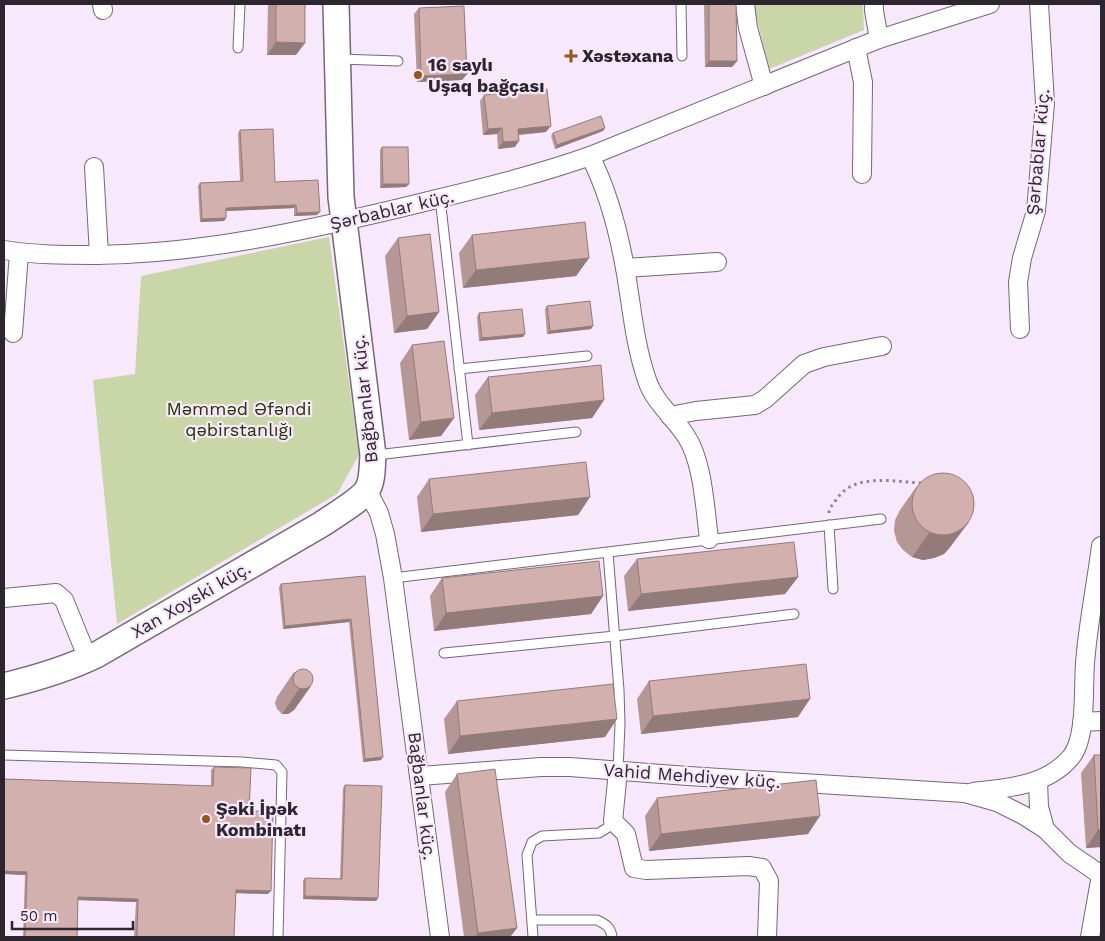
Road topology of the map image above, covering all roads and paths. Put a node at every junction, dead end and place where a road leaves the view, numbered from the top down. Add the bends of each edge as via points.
1 (240, 4) edge
2 (336, 4) edge
3 (681, 4) edge
4 (745, 4) edge
5 (874, 4) edge
6 (990, 4) edge
7 (1039, 4) edge
8 (969, 7) edge
9 (879, 39) junction
10 (238, 48) dead end
11 (856, 48) junction
12 (682, 56) dead end
13 (337, 59) junction
14 (398, 61) dead end
15 (764, 86) junction
16 (590, 156) junction
17 (94, 167) dead end
18 (862, 174) dead end
19 (440, 198) junction
20 (344, 221) junction
21 (11, 252) edge
22 (99, 255) junction
23 (717, 262) dead end
24 (625, 268) junction
25 (1020, 329) dead end
26 (13, 333) dead end
27 (882, 346) dead end
28 (587, 356) dead end
29 (459, 370) junction
30 (670, 416) junction
31 (576, 432) dead end
32 (468, 445) junction
33 (373, 455) junction
34 (926, 483) edge
35 (367, 490) junction
36 (881, 519) dead end
37 (829, 525) junction
38 (709, 539) junction
39 (1101, 546) edge
40 (608, 553) junction
41 (393, 578) junction
42 (833, 589) dead end
43 (4, 598) edge
44 (794, 614) dead end
45 (615, 636) junction
46 (444, 653) dead end
47 (88, 659) junction
48 (4, 686) edge
49 (1101, 720) edge
50 (1082, 722) junction
51 (4, 755) edge
52 (618, 771) junction
53 (420, 776) junction
54 (1038, 781) junction
55 (965, 793) junction
56 (613, 821) junction
57 (1045, 830) junction
58 (1101, 875) edge
59 (532, 920) junction
60 (278, 937) edge
61 (440, 937) edge
62 (533, 937) edge
63 (612, 937) edge
64 (767, 937) edge
65 (1090, 937) edge

1 - 10 lane
2 - 13 street, Bağbanlar küç.
3 - 12 lane
4 - 15 street
5 - 9 street
6 - 8 street, Şərbablar küç.
7 - 25 street, Şərbablar küç. via 1045,103 1036,211 1018,282
8 - 9 street, Şərbablar küç.
9 - 11 street, Şərbablar küç.
11 - 15 street, Şərbablar küç.
11 - 18 street via 863,82
13 - 14 lane
13 - 20 street, Bağbanlar küç.
15 - 16 street, Şərbablar küç.
16 - 19 street, Şərbablar küç. via 494,186
16 - 24 street via 610,200
17 - 22 street
19 - 20 street, Şərbablar küç.
19 - 29 lane
20 - 22 street, Şərbablar küç. via 224,244 166,252
20 - 33 street, Bağbanlar küç.
21 - 22 street, Şərbablar küç.
21 - 26 street
23 - 24 street
24 - 30 street via 634,334 647,382
27 - 30 street via 804,364 755,405
28 - 29 lane
29 - 32 lane
30 - 38 street via 687,437 698,460
31 - 32 lane
32 - 33 lane
33 - 35 street, Bağbanlar küç.
34 - 37 path via 870,480 854,484 840,493 829,509
35 - 41 street, Bağbanlar küç. via 382,520
35 - 47 street, Xan Xoyski küç. via 322,524
36 - 37 lane
37 - 38 lane
37 - 42 lane
38 - 40 lane
39 - 50 street, Vahid Mehdiyev küç. via 1085,663
40 - 41 lane
40 - 45 lane
41 - 53 street, Bağbanlar küç.
43 - 47 street via 56,593 61,596
44 - 45 lane
45 - 46 lane
45 - 52 lane via 620,715
47 - 48 street, Xan Xoyski küç. via 48,675
49 - 50 street
50 - 54 street, Vahid Mehdiyev küç. via 1072,756
51 - 60 lane via 276,765 282,772
52 - 53 street, Vahid Mehdiyev küç. via 541,767
52 - 55 street, Vahid Mehdiyev küç.
52 - 56 street
53 - 61 street, Bağbanlar küç.
54 - 55 street, Vahid Mehdiyev küç.
54 - 57 street via 1039,807
55 - 57 street, Vahid Mehdiyev küç. via 997,802
56 - 59 lane via 599,833 542,836 532,842 527,855
56 - 64 street via 626,834 634,868 762,868 769,881
57 - 58 street, Vahid Mehdiyev küç. via 1069,853
58 - 65 street
59 - 62 lane
59 - 63 lane via 597,920 606,925

